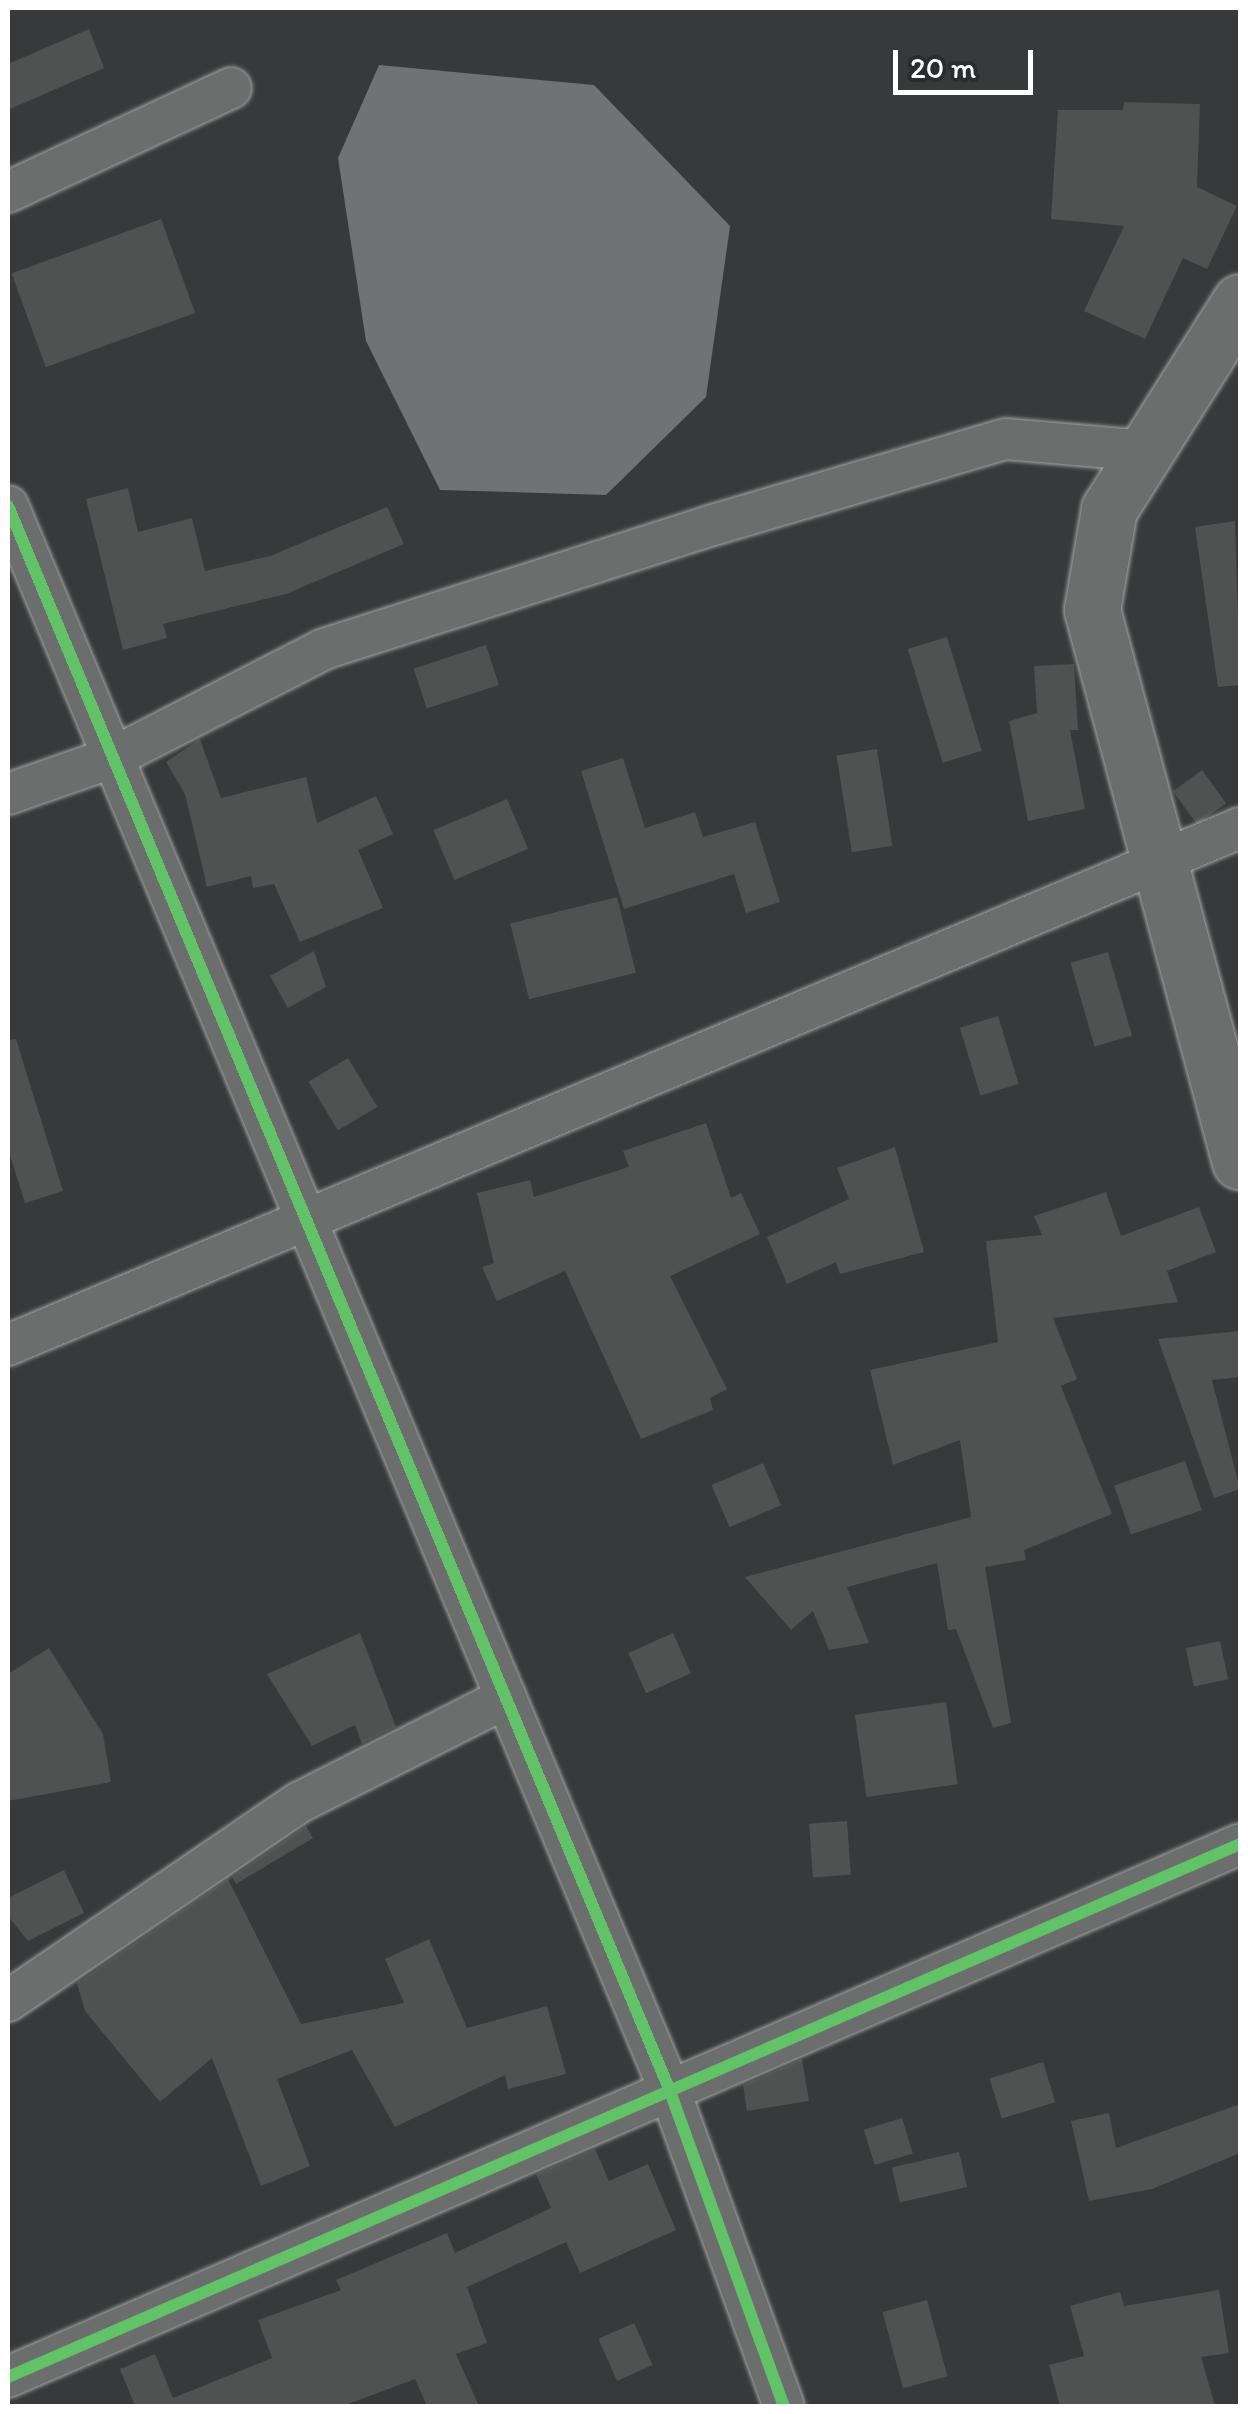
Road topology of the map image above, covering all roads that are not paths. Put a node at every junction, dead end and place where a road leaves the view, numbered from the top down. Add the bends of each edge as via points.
1 (231, 88) dead end
2 (8, 192) edge
3 (1240, 302) edge
4 (1146, 451) junction
5 (8, 506) edge
6 (114, 757) junction
7 (8, 794) edge
8 (1240, 828) edge
9 (1157, 858) junction
10 (1240, 1162) edge
11 (304, 1219) junction
12 (8, 1345) edge
13 (506, 1698) junction
14 (1240, 1844) edge
15 (8, 2001) edge
16 (668, 2086) junction
17 (8, 2378) edge
18 (784, 2406) edge

1 - 2 street
3 - 4 street
4 - 6 street via 1006,439 713,525 324,649
4 - 9 street via 1109,510 1092,610
5 - 6 street
6 - 7 street
6 - 11 street
8 - 9 street
9 - 10 street
9 - 11 street
11 - 12 street
11 - 13 street
13 - 15 street via 300,1802
13 - 16 street
14 - 16 street
16 - 17 street
16 - 18 street

